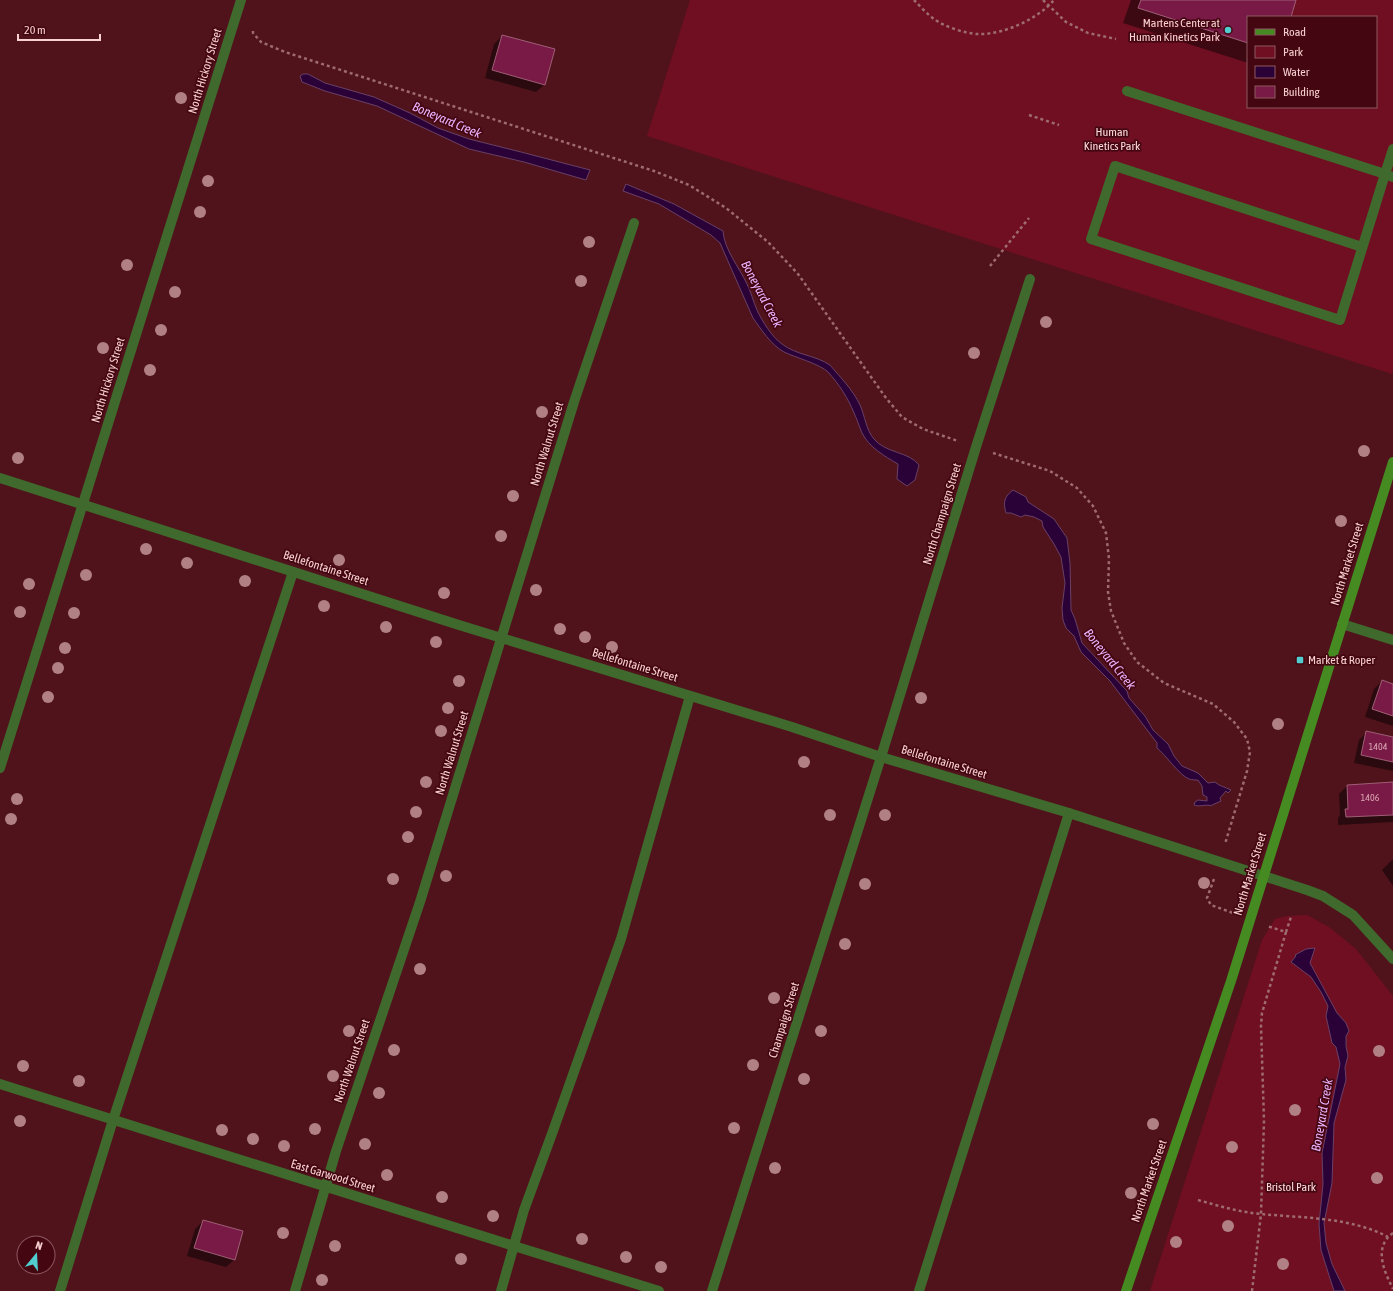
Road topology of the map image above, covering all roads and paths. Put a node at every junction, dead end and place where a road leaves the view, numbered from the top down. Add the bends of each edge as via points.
1 (241, 0) edge
2 (914, 0) edge
3 (1043, 0) edge
4 (1054, 0) edge
5 (1049, 6) junction
6 (253, 28) dead end
7 (1116, 39) dead end
8 (1127, 91) dead end
9 (1029, 115) dead end
10 (1059, 125) dead end
11 (1393, 149) edge
12 (1389, 176) edge
13 (1029, 218) dead end
14 (634, 223) dead end
15 (1362, 247) junction
16 (990, 266) dead end
17 (1030, 279) dead end
18 (957, 441) dead end
19 (994, 453) dead end
20 (1393, 462) edge
21 (0, 478) edge
22 (82, 505) junction
23 (293, 572) junction
24 (1342, 624) junction
25 (502, 637) junction
26 (1393, 640) edge
27 (690, 696) junction
28 (881, 757) junction
29 (0, 768) edge
30 (1069, 813) junction
31 (1228, 837) dead end
32 (1215, 876) dead end
33 (1263, 876) junction
34 (1222, 910) dead end
35 (1290, 917) dead end
36 (1270, 927) dead end
37 (1286, 932) junction
38 (1393, 959) edge
39 (0, 1084) edge
40 (113, 1120) junction
41 (325, 1187) junction
42 (1198, 1200) dead end
43 (1261, 1214) junction
44 (1393, 1233) edge
45 (1388, 1237) junction
46 (514, 1246) junction
47 (1393, 1289) edge
48 (60, 1291) edge
49 (295, 1291) edge
50 (501, 1291) edge
51 (659, 1291) edge
52 (712, 1291) edge
53 (919, 1291) edge
54 (1126, 1291) edge
55 (1252, 1291) edge

1 - 22 street, North Hickory Street
2 - 5 path via 934,19 977,34 1007,31
3 - 5 path
4 - 5 path
5 - 7 path via 1066,22 1088,33
6 - 18 path via 253,33 262,42 285,52 654,171 689,185 726,208 768,242 798,274 902,417 923,429
8 - 12 street
9 - 10 path
11 - 12 street
12 - 15 street
13 - 16 path
14 - 25 street, North Walnut Street via 574,402
15 - 15 street via 1340,320 1090,239 1115,166
17 - 28 street, North Champaign Street
19 - 31 path via 1050,471 1077,488 1093,506 1106,533 1111,611 1124,643 1137,662 1164,683 1213,704 1234,722 1248,739 1250,752 1247,771
20 - 24 main road, North Market Street
21 - 22 street, Bellefontaine Street
22 - 23 street, Bellefontaine Street
22 - 29 street, North Hickory Street
23 - 25 street, Bellefontaine Street
23 - 40 street
24 - 26 street
24 - 33 main road, North Market Street
25 - 27 street, Bellefontaine Street
25 - 41 street, North Walnut Street via 420,902
27 - 28 street, Bellefontaine Street
27 - 46 street via 621,938 524,1210
28 - 30 street, Bellefontaine Street
28 - 52 street, Champaign Street
30 - 33 street, Bellefontaine Street
30 - 53 street
32 - 34 path via 1207,898 1211,905
33 - 38 street, Bellefontaine Street via 1323,896 1353,915
33 - 54 main road, North Market Street via 1231,982
35 - 37 path
36 - 37 path
37 - 43 path via 1262,1013 1264,1121
39 - 40 street, East Garwood Street
40 - 41 street, East Garwood Street
40 - 48 street
41 - 46 street, East Garwood Street
41 - 49 street, North Walnut Street
42 - 43 path
43 - 45 path via 1330,1220 1375,1230
43 - 55 path
44 - 45 path
45 - 47 path via 1381,1250 1382,1261
46 - 50 street
46 - 51 street, East Garwood Street

